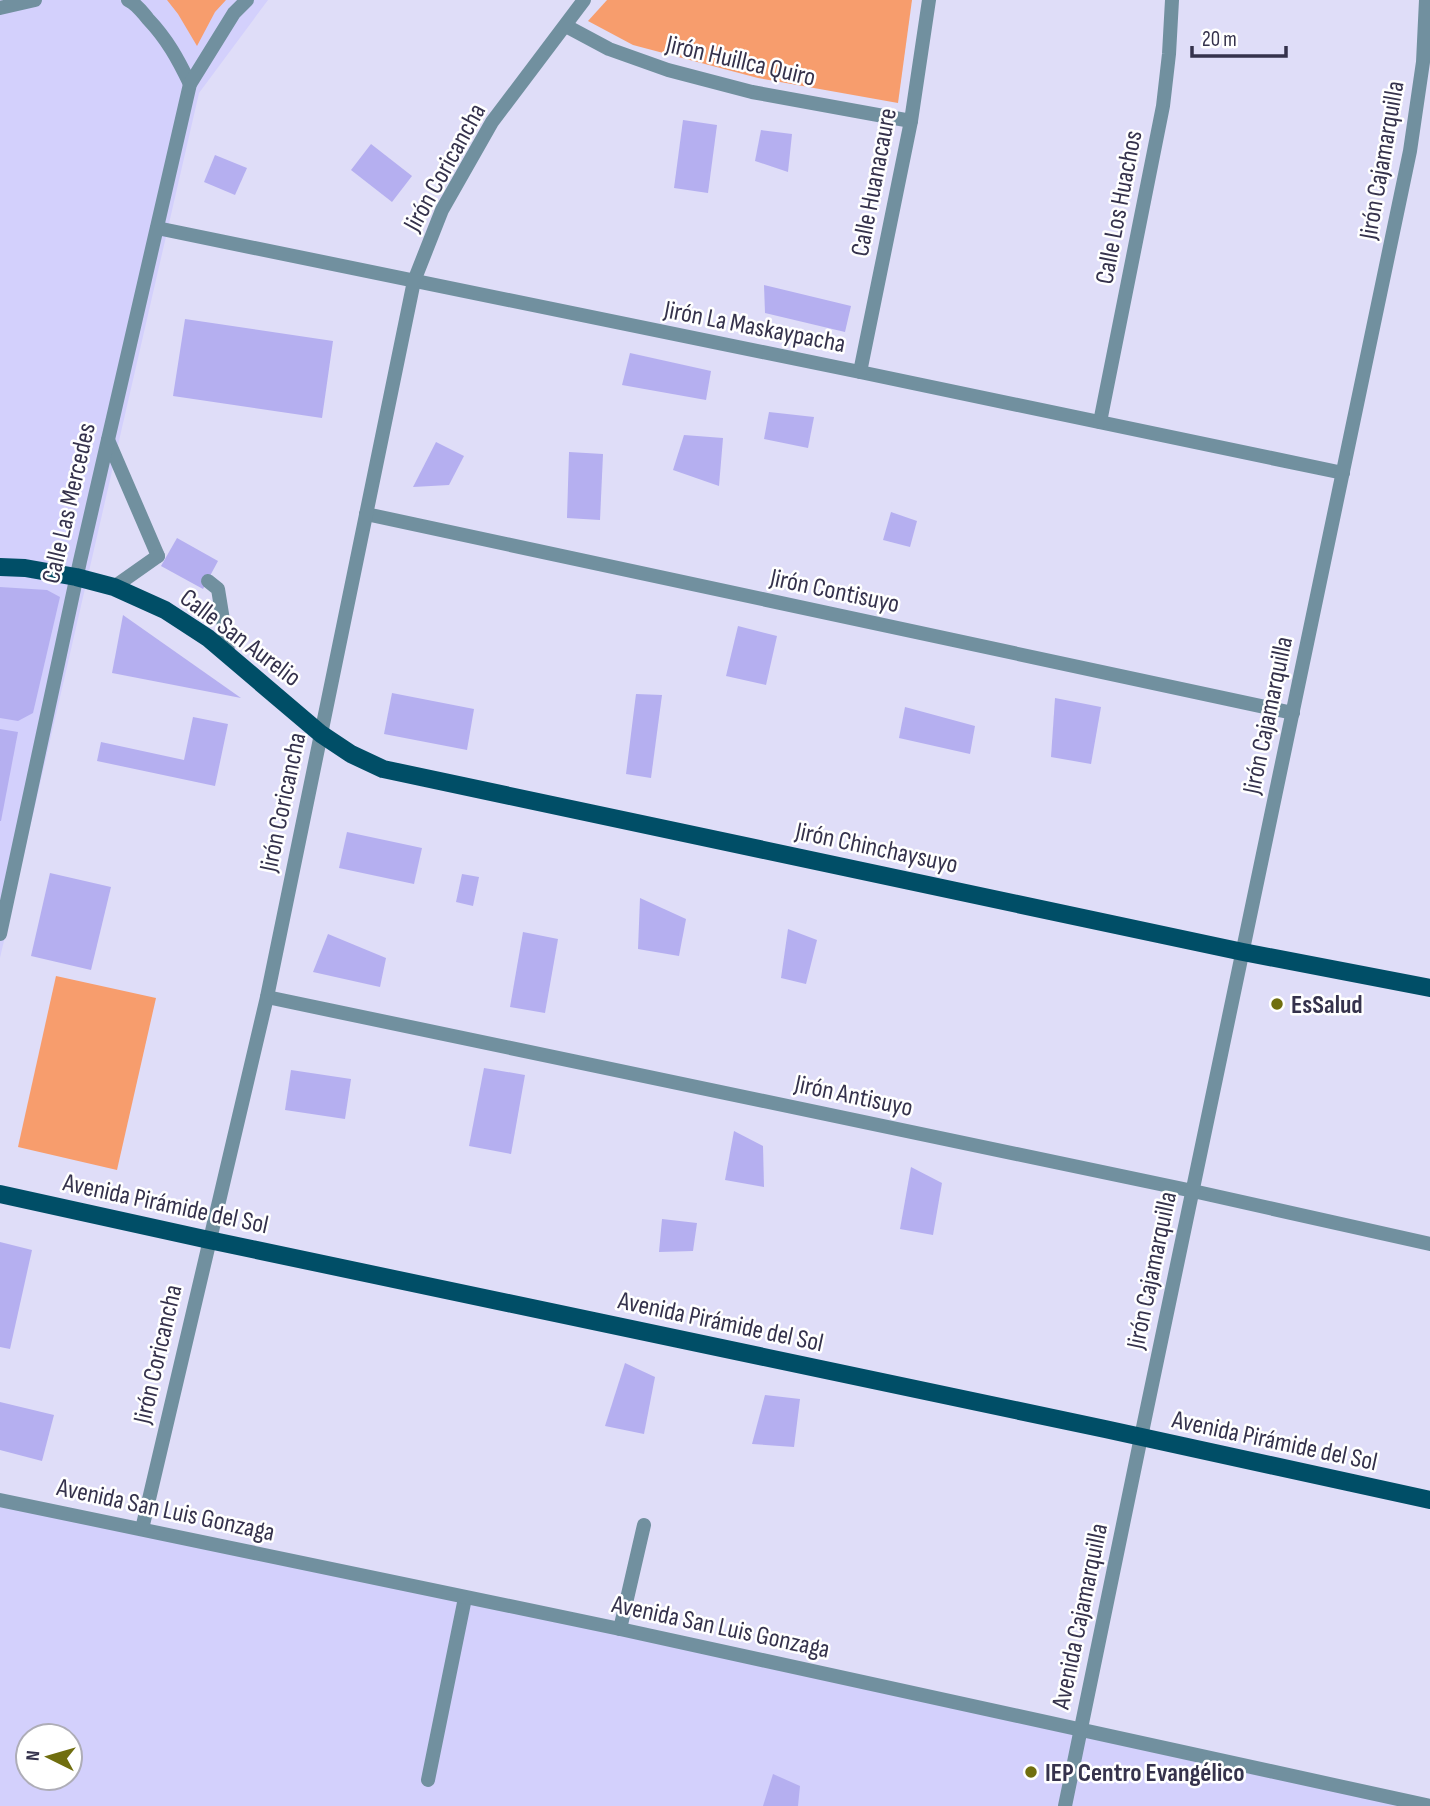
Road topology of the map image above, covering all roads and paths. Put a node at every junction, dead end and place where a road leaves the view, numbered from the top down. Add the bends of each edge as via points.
1 (35, 0) edge
2 (128, 0) edge
3 (247, 0) edge
4 (584, 0) edge
5 (929, 0) edge
6 (1172, 0) edge
7 (1426, 0) edge
8 (0, 8) edge
9 (566, 26) junction
10 (190, 84) junction
11 (911, 121) junction
12 (157, 228) junction
13 (414, 282) junction
14 (860, 372) junction
15 (1100, 422) junction
16 (108, 440) junction
17 (1343, 473) junction
18 (366, 514) junction
19 (0, 567) edge
20 (76, 577) junction
21 (208, 581) dead end
22 (114, 587) junction
23 (229, 657) junction
24 (1293, 713) junction
25 (321, 734) junction
26 (0, 934) edge
27 (1242, 952) junction
28 (1430, 988) edge
29 (267, 997) junction
30 (1193, 1191) junction
31 (0, 1194) edge
32 (209, 1240) junction
33 (1430, 1244) edge
34 (1141, 1437) junction
35 (0, 1500) edge
36 (1430, 1500) edge
37 (644, 1525) dead end
38 (142, 1529) junction
39 (465, 1598) junction
40 (620, 1629) junction
41 (1080, 1729) junction
42 (428, 1780) dead end
43 (1065, 1806) edge
44 (1430, 1806) edge

1 - 8 street
2 - 10 street via 157,28
3 - 10 street, Calle Las Mercedes
4 - 9 street, Jirón Coricancha
5 - 11 street, Calle Huanacaure
6 - 15 street, Calle Los Huachos via 1163,106
7 - 17 street, Jirón Cajamarquilla via 1423,62 1410,151
9 - 11 street, Jirón Huillca Quiro via 668,71 752,92
9 - 13 street, Jirón Coricancha via 492,122 442,210
10 - 12 street, Calle Las Mercedes
11 - 14 street, Calle Huanacaure
12 - 13 street, Jirón La Maskaypacha
12 - 16 street, Calle Las Mercedes
13 - 14 street, Jirón La Maskaypacha
13 - 18 street, Jirón Coricancha
14 - 15 street, Jirón La Maskaypacha
15 - 17 street, Jirón La Maskaypacha
16 - 20 street, Calle Las Mercedes
16 - 22 street via 162,557
17 - 24 street, Jirón Cajamarquilla
18 - 24 street, Jirón Contisuyo
18 - 25 street, Jirón Coricancha
19 - 20 main road, Calle San Aurelio
20 - 22 main road, Calle San Aurelio
20 - 26 street, Calle Las Mercedes
21 - 23 street via 218,589
22 - 23 main road, Calle San Aurelio via 165,610
23 - 25 main road, Calle San Aurelio
24 - 27 street, Jirón Cajamarquilla
25 - 27 main road, Jirón Chinchaysuyo via 383,768
25 - 29 street, Jirón Coricancha
27 - 28 main road, Jirón Chinchaysuyo
27 - 30 street, Jirón Cajamarquilla
29 - 30 street, Jirón Antisuyo
29 - 32 street, Jirón Coricancha
30 - 33 street, Jirón Antisuyo
30 - 34 street, Jirón Cajamarquilla
31 - 32 main road, Avenida Pirámide del Sol
32 - 34 main road, Avenida Pirámide del Sol
32 - 38 street, Jirón Coricancha
34 - 36 main road, Avenida Pirámide del Sol
34 - 41 street, Avenida Cajamarquilla
35 - 38 street, Avenida San Luis Gonzaga
37 - 40 street
38 - 39 street, Avenida San Luis Gonzaga
39 - 40 street, Avenida San Luis Gonzaga
39 - 42 street
40 - 41 street, Avenida San Luis Gonzaga
41 - 43 street, Avenida Cajamarquilla
41 - 44 street, Avenida San Luis Gonzaga

